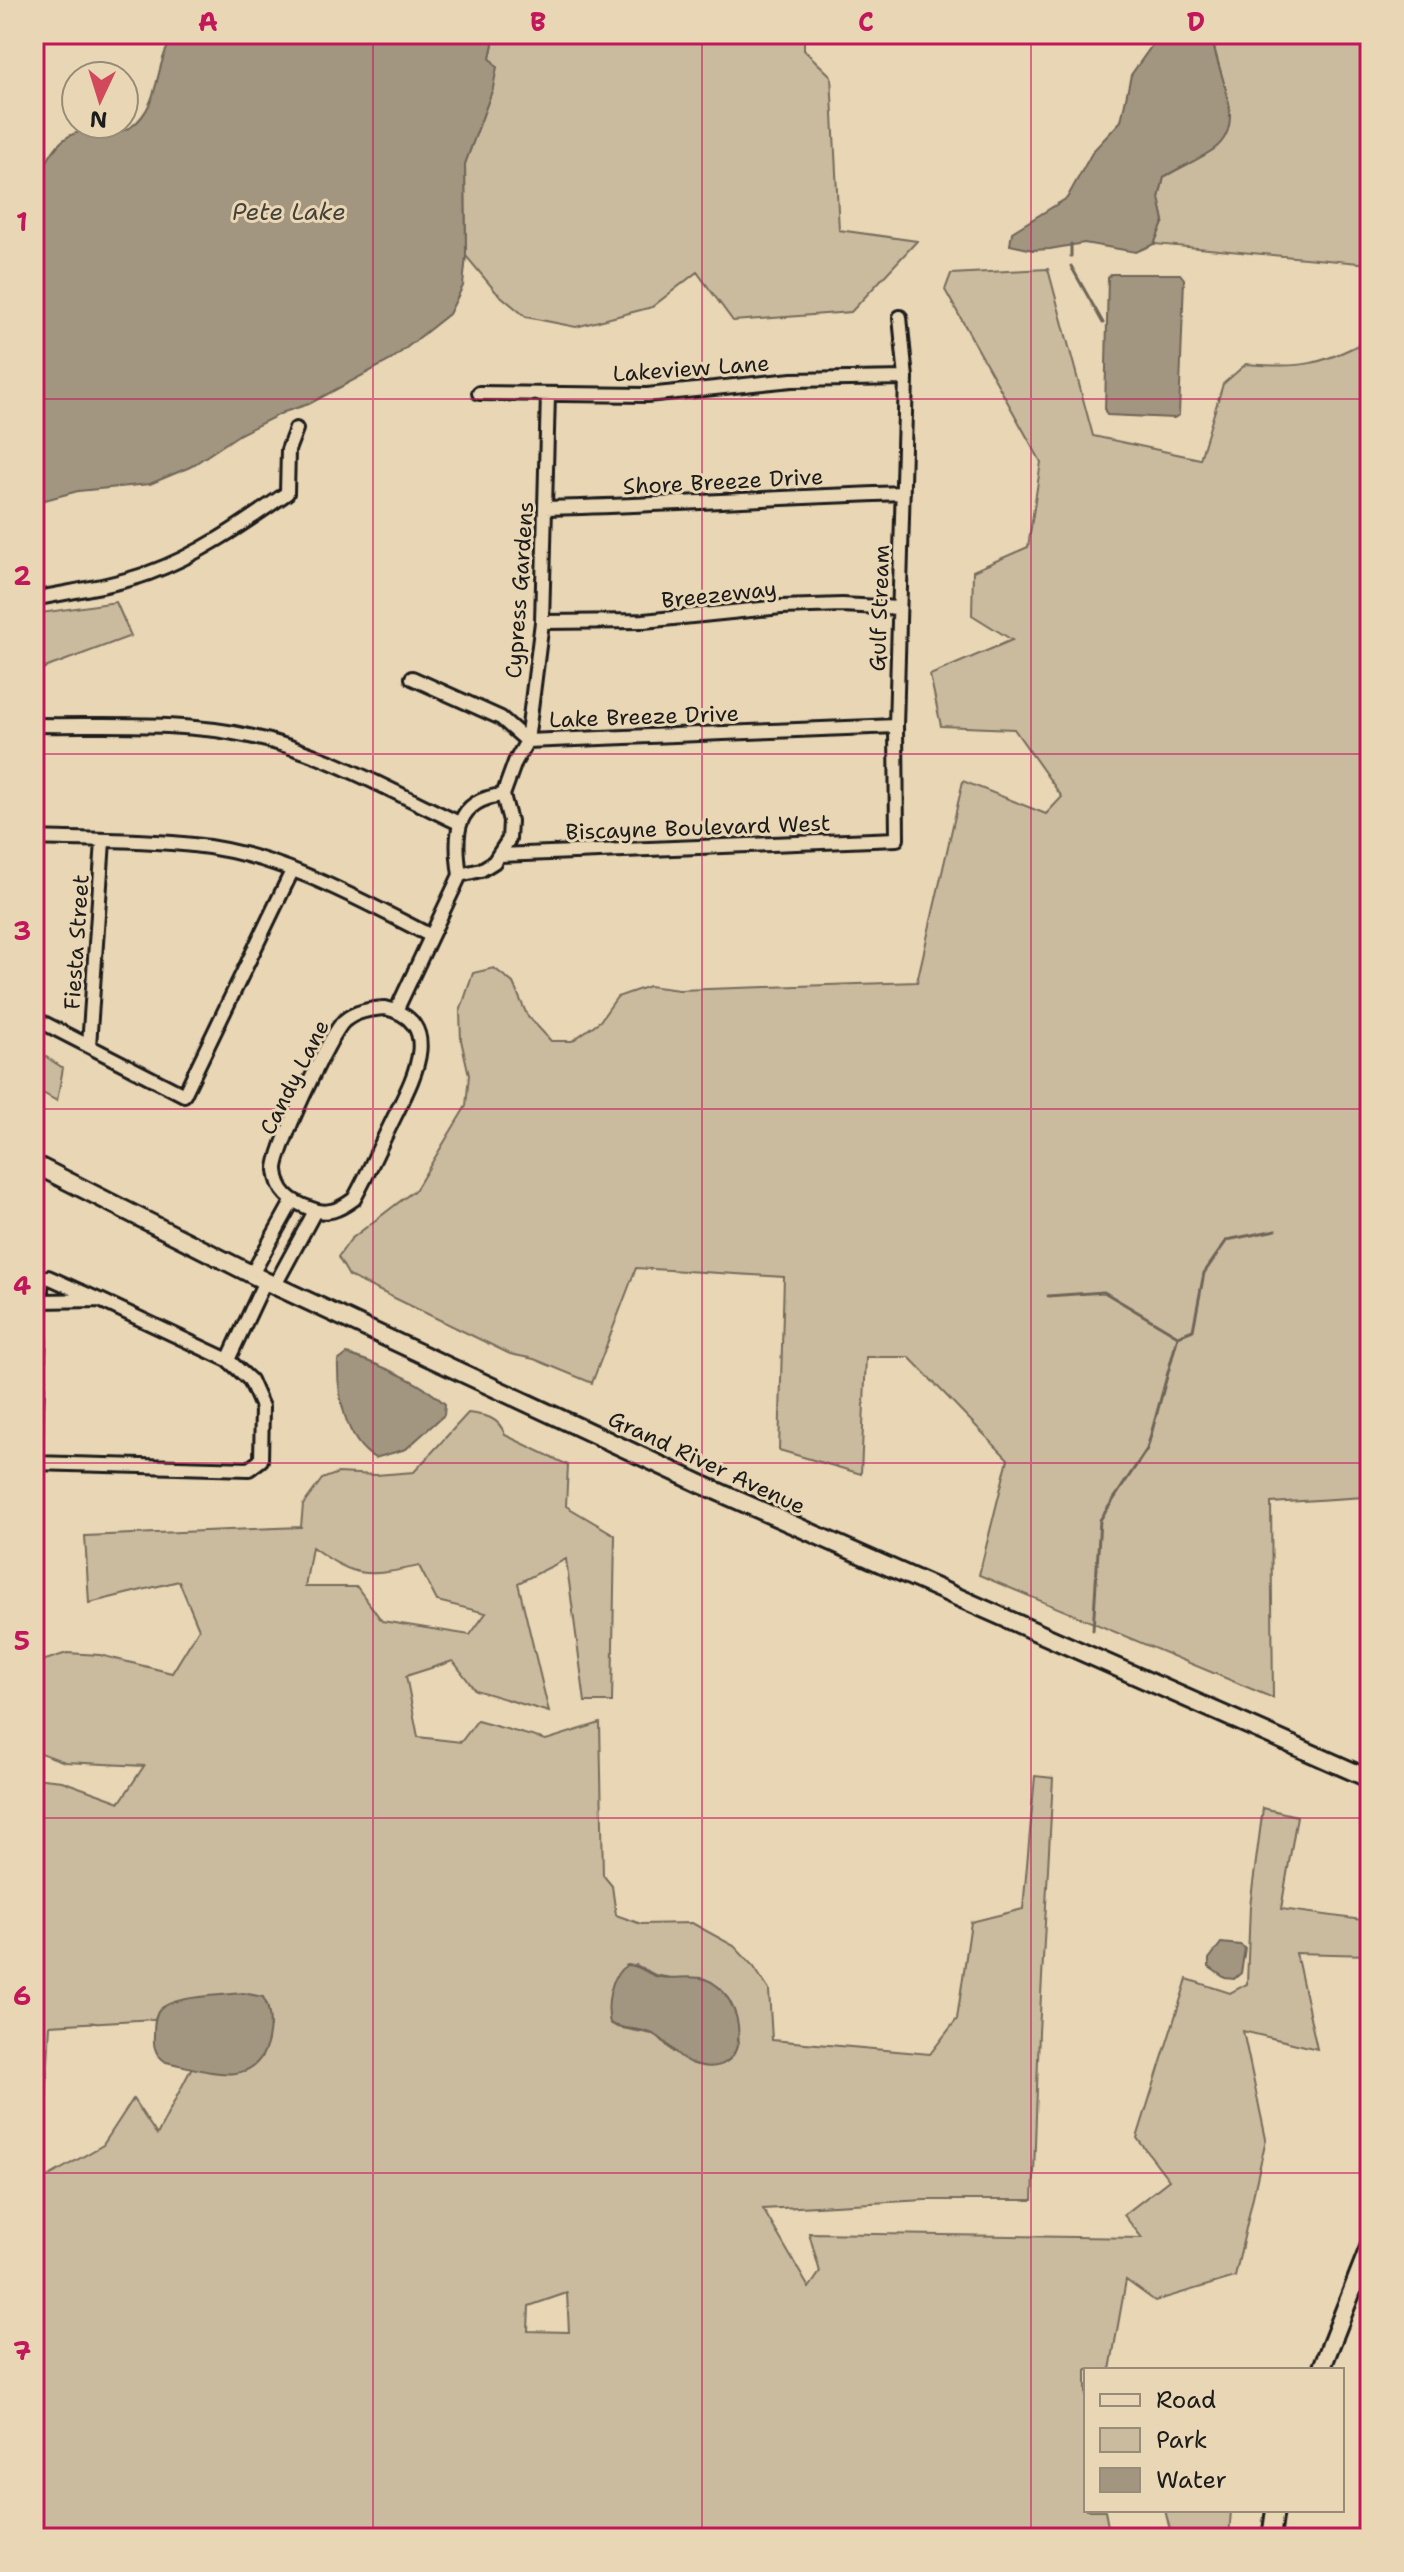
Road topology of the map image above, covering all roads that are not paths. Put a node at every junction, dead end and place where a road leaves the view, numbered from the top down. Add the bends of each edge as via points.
1 (900, 317) dead end
2 (906, 378) junction
3 (479, 393) dead end
4 (548, 394) junction
5 (296, 429) dead end
6 (903, 493) junction
7 (545, 508) junction
8 (34, 599) edge
9 (899, 608) junction
10 (542, 622) junction
11 (412, 678) dead end
12 (34, 725) edge
13 (896, 726) junction
14 (527, 741) junction
15 (503, 795) junction
16 (459, 823) junction
17 (34, 838) edge
18 (897, 839) joint
19 (103, 841) junction
20 (500, 855) junction
21 (292, 871) junction
22 (460, 875) junction
23 (431, 936) junction
24 (396, 1011) junction
25 (34, 1018) edge
26 (89, 1046) junction
27 (34, 1164) edge
28 (292, 1202) junction
29 (315, 1211) junction
30 (264, 1280) junction
31 (100, 1300) junction
32 (40, 1301) junction
33 (228, 1360) junction
34 (34, 1463) edge
35 (1370, 1779) edge
36 (1370, 2245) edge
37 (1322, 2368) edge
38 (1275, 2512) edge
39 (1271, 2538) edge

1 - 2 street, Gulf Stream
2 - 4 street, Lakeview Lane via 792,380 647,395
2 - 6 street, Gulf Stream
3 - 4 street, Lakeview Lane
4 - 7 street, Cypress Gardens
5 - 8 street via 288,450 287,493 247,522 147,574
6 - 7 street, Shore Breeze Drive
6 - 9 street, Gulf Stream
7 - 10 street, Cypress Gardens
9 - 10 street, Breezeway via 842,605 644,621
9 - 13 street, Gulf Stream
10 - 14 street, Cypress Gardens
11 - 14 street, Lake Breeze Drive via 501,718
12 - 16 street via 198,729 249,736 306,752
13 - 14 street, Lake Breeze Drive
13 - 18 street, Gulf Stream
14 - 15 street, Cypress Gardens
15 - 16 street via 473,803
15 - 20 street via 510,821 509,839
16 - 22 street
17 - 19 street
18 - 20 street, Biscayne Boulevard West
19 - 21 street via 195,845
19 - 26 street, Fiesta Street
20 - 22 street via 481,870
21 - 23 street
21 - 26 street via 184,1095
22 - 23 street
23 - 24 street
24 - 28 street, Candy Lane via 355,1014 343,1022 324,1054 277,1157 278,1180
24 - 29 street via 418,1034 420,1063 354,1199 340,1209
25 - 26 street
27 - 30 main road, Grand River Avenue
28 - 29 street
28 - 30 street
29 - 30 street
30 - 33 street
30 - 35 main road, Grand River Avenue via 810,1534
31 - 32 street
31 - 32 street via 48,1277 42,1279
31 - 33 street
32 - 34 street
33 - 34 street via 250,1380 262,1407 261,1460 249,1469
36 - 37 main road
38 - 39 main road

